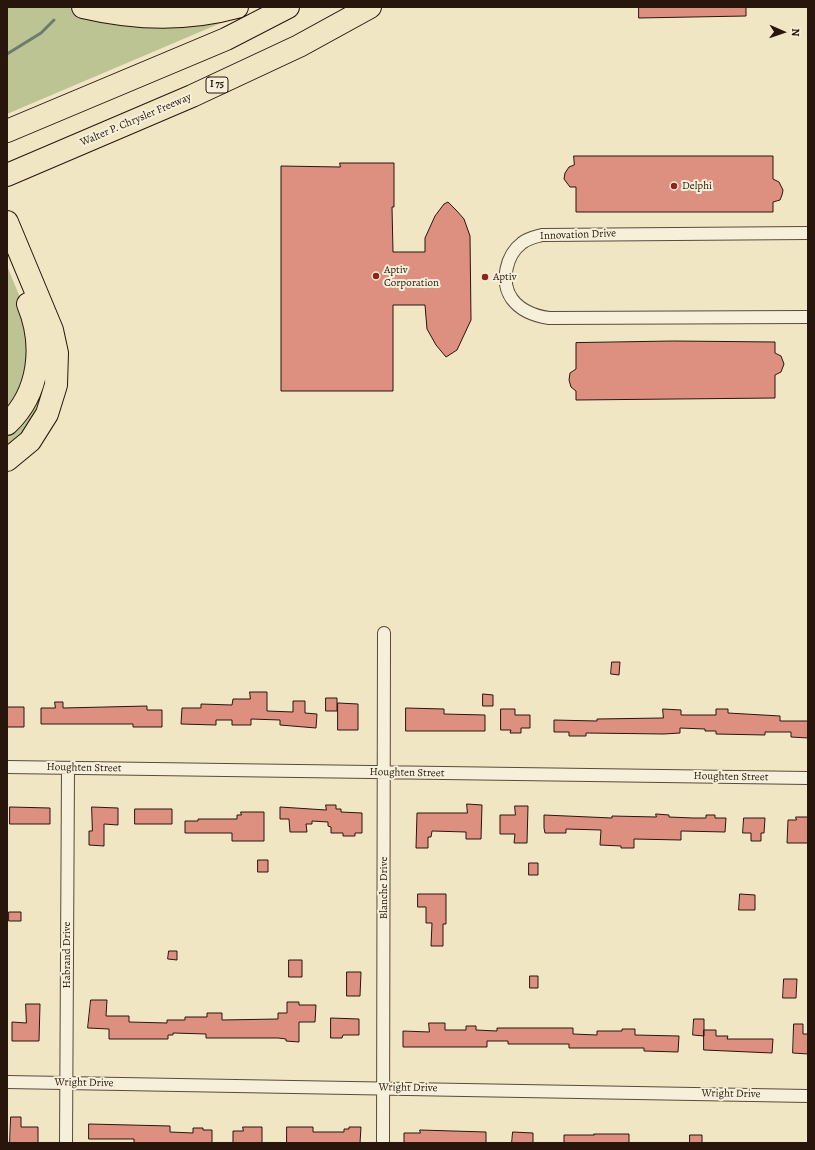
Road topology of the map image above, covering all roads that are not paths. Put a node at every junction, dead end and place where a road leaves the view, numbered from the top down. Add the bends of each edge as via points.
1 (82, 7) edge
2 (237, 7) edge
3 (288, 7) edge
4 (370, 7) edge
5 (7, 131) edge
6 (7, 175) edge
7 (7, 222) edge
8 (808, 233) edge
9 (7, 251) edge
10 (808, 317) edge
11 (7, 424) edge
12 (7, 460) edge
13 (384, 633) dead end
14 (7, 767) edge
15 (68, 768) junction
16 (384, 773) junction
17 (808, 778) edge
18 (7, 1082) edge
19 (66, 1083) junction
20 (383, 1088) junction
21 (808, 1096) edge
22 (66, 1143) edge
23 (383, 1143) edge

1 - 2 highway via 162,17 201,15
3 - 5 highway via 226,39
4 - 6 highway, Walter P. Chrysler Freeway / I 75 via 299,46 192,96
7 - 12 highway via 52,330 57,352 56,385 47,414 30,441
8 - 10 street, Innovation Drive via 542,235 526,240 515,250 509,259 505,278 506,289 519,306 538,316 549,318
9 - 11 highway via 36,322 39,353 35,376 25,400
13 - 16 street, Blanche Drive
14 - 15 street, Houghten Street
15 - 16 street, Houghten Street
15 - 19 street, Habrand Drive
16 - 17 street, Houghten Street
16 - 20 street, Blanche Drive
18 - 19 street, Wright Drive
19 - 20 street, Wright Drive
19 - 22 street, Habrand Drive
20 - 21 street, Wright Drive
20 - 23 street, Blanche Drive

